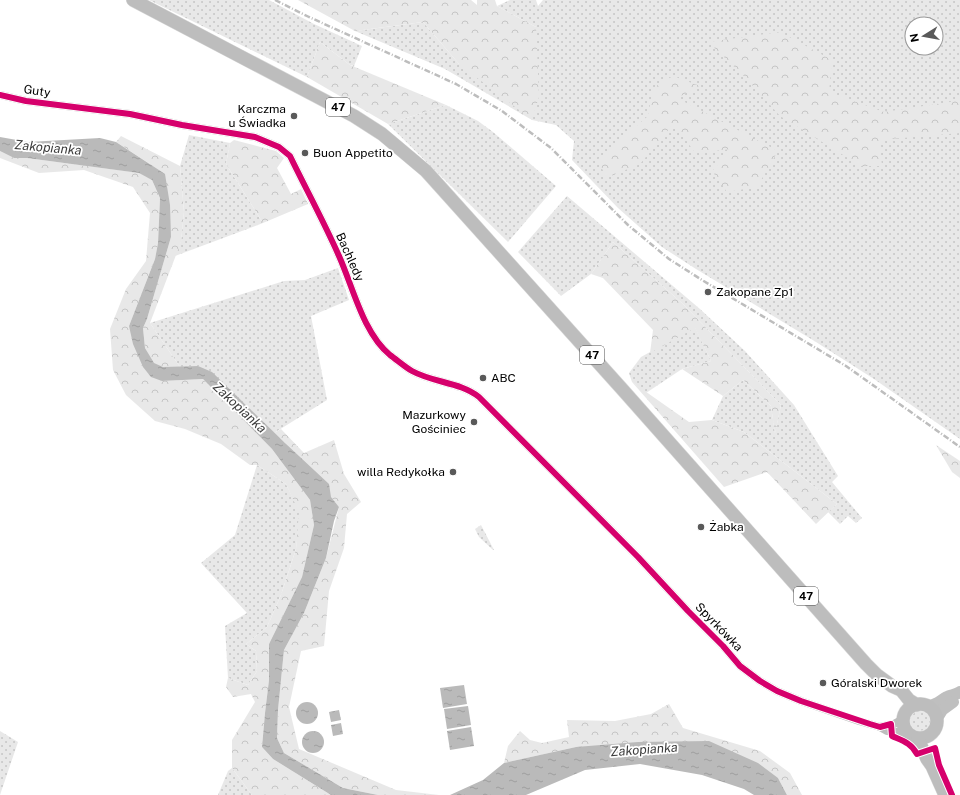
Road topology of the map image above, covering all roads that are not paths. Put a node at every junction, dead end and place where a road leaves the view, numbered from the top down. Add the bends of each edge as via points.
1 (133, 0) edge
2 (0, 95) edge
3 (71, 106) joint
4 (574, 494) joint
5 (892, 686) junction
6 (958, 694) edge
7 (923, 705) junction
8 (904, 716) junction
9 (937, 718) junction
10 (880, 726) junction
11 (918, 736) junction
12 (945, 795) edge

1 - 5 main road, 47 via 354,116 382,134 426,171 866,664
2 - 3 street, Guty
3 - 4 street, Bachledy via 254,137 279,147 290,156 339,256 366,323 382,348 412,371 472,391
4 - 10 street, Spyrkówka via 740,666 776,691
5 - 7 main road, 47 via 899,688 909,700
5 - 8 main road, 47 via 903,705
6 - 7 street via 949,696 934,706
6 - 9 street
7 - 8 main road via 910,707
7 - 9 main road, 47 via 934,711
8 - 10 street, Spyrkówka via 894,724
8 - 11 main road, 47 via 904,726
9 - 11 main road, 47 via 935,730
10 - 11 street, Spyrkówka via 887,731
11 - 12 main road, 47 via 933,756 932,766

